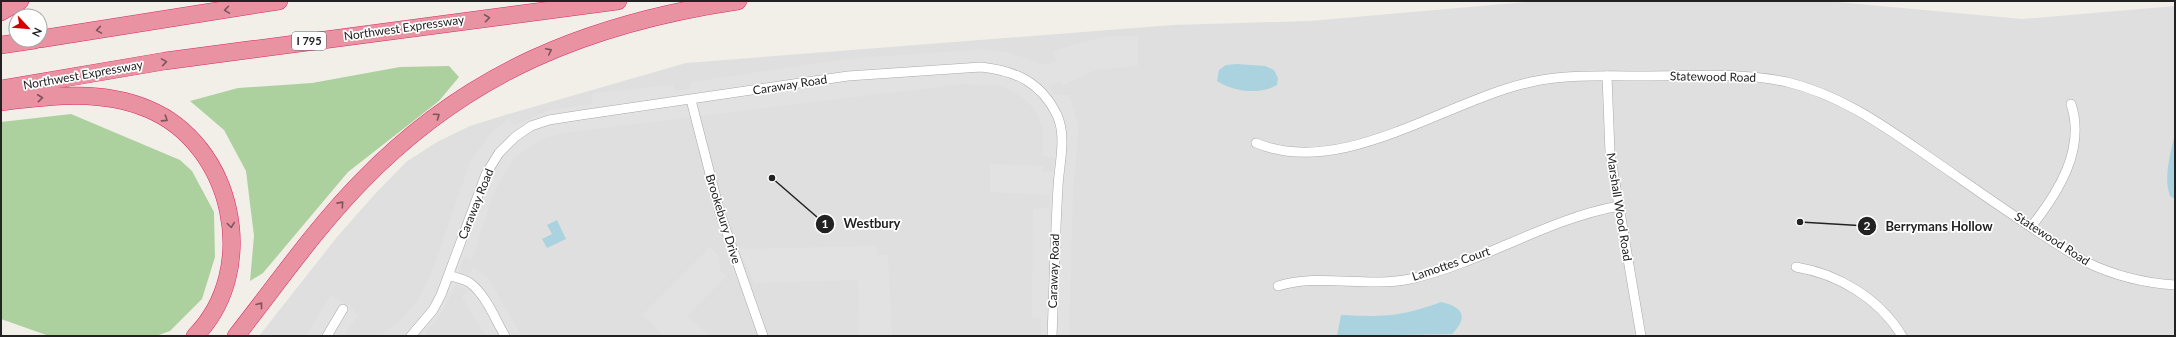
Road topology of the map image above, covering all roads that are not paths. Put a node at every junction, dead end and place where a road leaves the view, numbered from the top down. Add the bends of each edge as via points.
1 (20, 1) edge
2 (279, 1) edge
3 (618, 1) edge
4 (738, 1) edge
5 (1, 12) edge
6 (48, 38) edge
7 (1607, 76) junction
8 (1, 89) edge
9 (692, 100) junction
10 (1, 102) edge
11 (2071, 104) dead end
12 (1256, 143) dead end
13 (1619, 206) junction
14 (2031, 227) junction
15 (1796, 267) dead end
16 (449, 276) junction
17 (2175, 285) edge
18 (1278, 286) dead end
19 (343, 309) dead end
20 (195, 336) edge
21 (236, 336) edge
22 (327, 336) edge
23 (411, 336) edge
24 (505, 336) edge
25 (763, 336) edge
26 (1052, 336) edge
27 (1642, 336) edge
28 (1902, 336) edge

1 - 5 highway
2 -> 6 highway
8 -> 3 highway, Northwest Expressway / I 795 via 173,60
21 -> 4 highway via 322,226 360,182 424,125 460,100 503,73 596,32 653,16
7 - 12 street, Statewood Road via 1533,81 1508,88 1375,140 1346,147 1314,152 1291,152 1274,150
7 - 13 street, Marshall Wood Road via 1610,153
7 - 14 street, Statewood Road via 1735,75 1764,78 1811,89 1847,104 1874,120
9 - 16 street, Caraway Road via 549,120 531,126 515,137 499,153 486,174
9 - 25 street, Brookebury Drive via 720,213
9 - 26 street, Caraway Road via 848,76 964,67 1002,69 1030,81 1048,101 1057,116 1061,132
10 -> 20 highway via 42,97 104,97 149,109 166,119 199,146 224,192 232,232 232,254 228,276 220,297 210,317
11 - 14 street via 2076,119 2073,151 2061,184
13 - 18 street, Lamottes Court via 1573,217 1464,262 1409,279 1366,283 1293,281
13 - 27 street, Marshall Wood Road
14 - 17 street, Statewood Road via 2070,253 2102,270 2142,281
15 - 28 street via 1816,270 1837,278 1870,299 1884,312
16 - 23 street, Caraway Road via 433,310
16 - 24 street via 469,283 483,297
19 - 22 street

